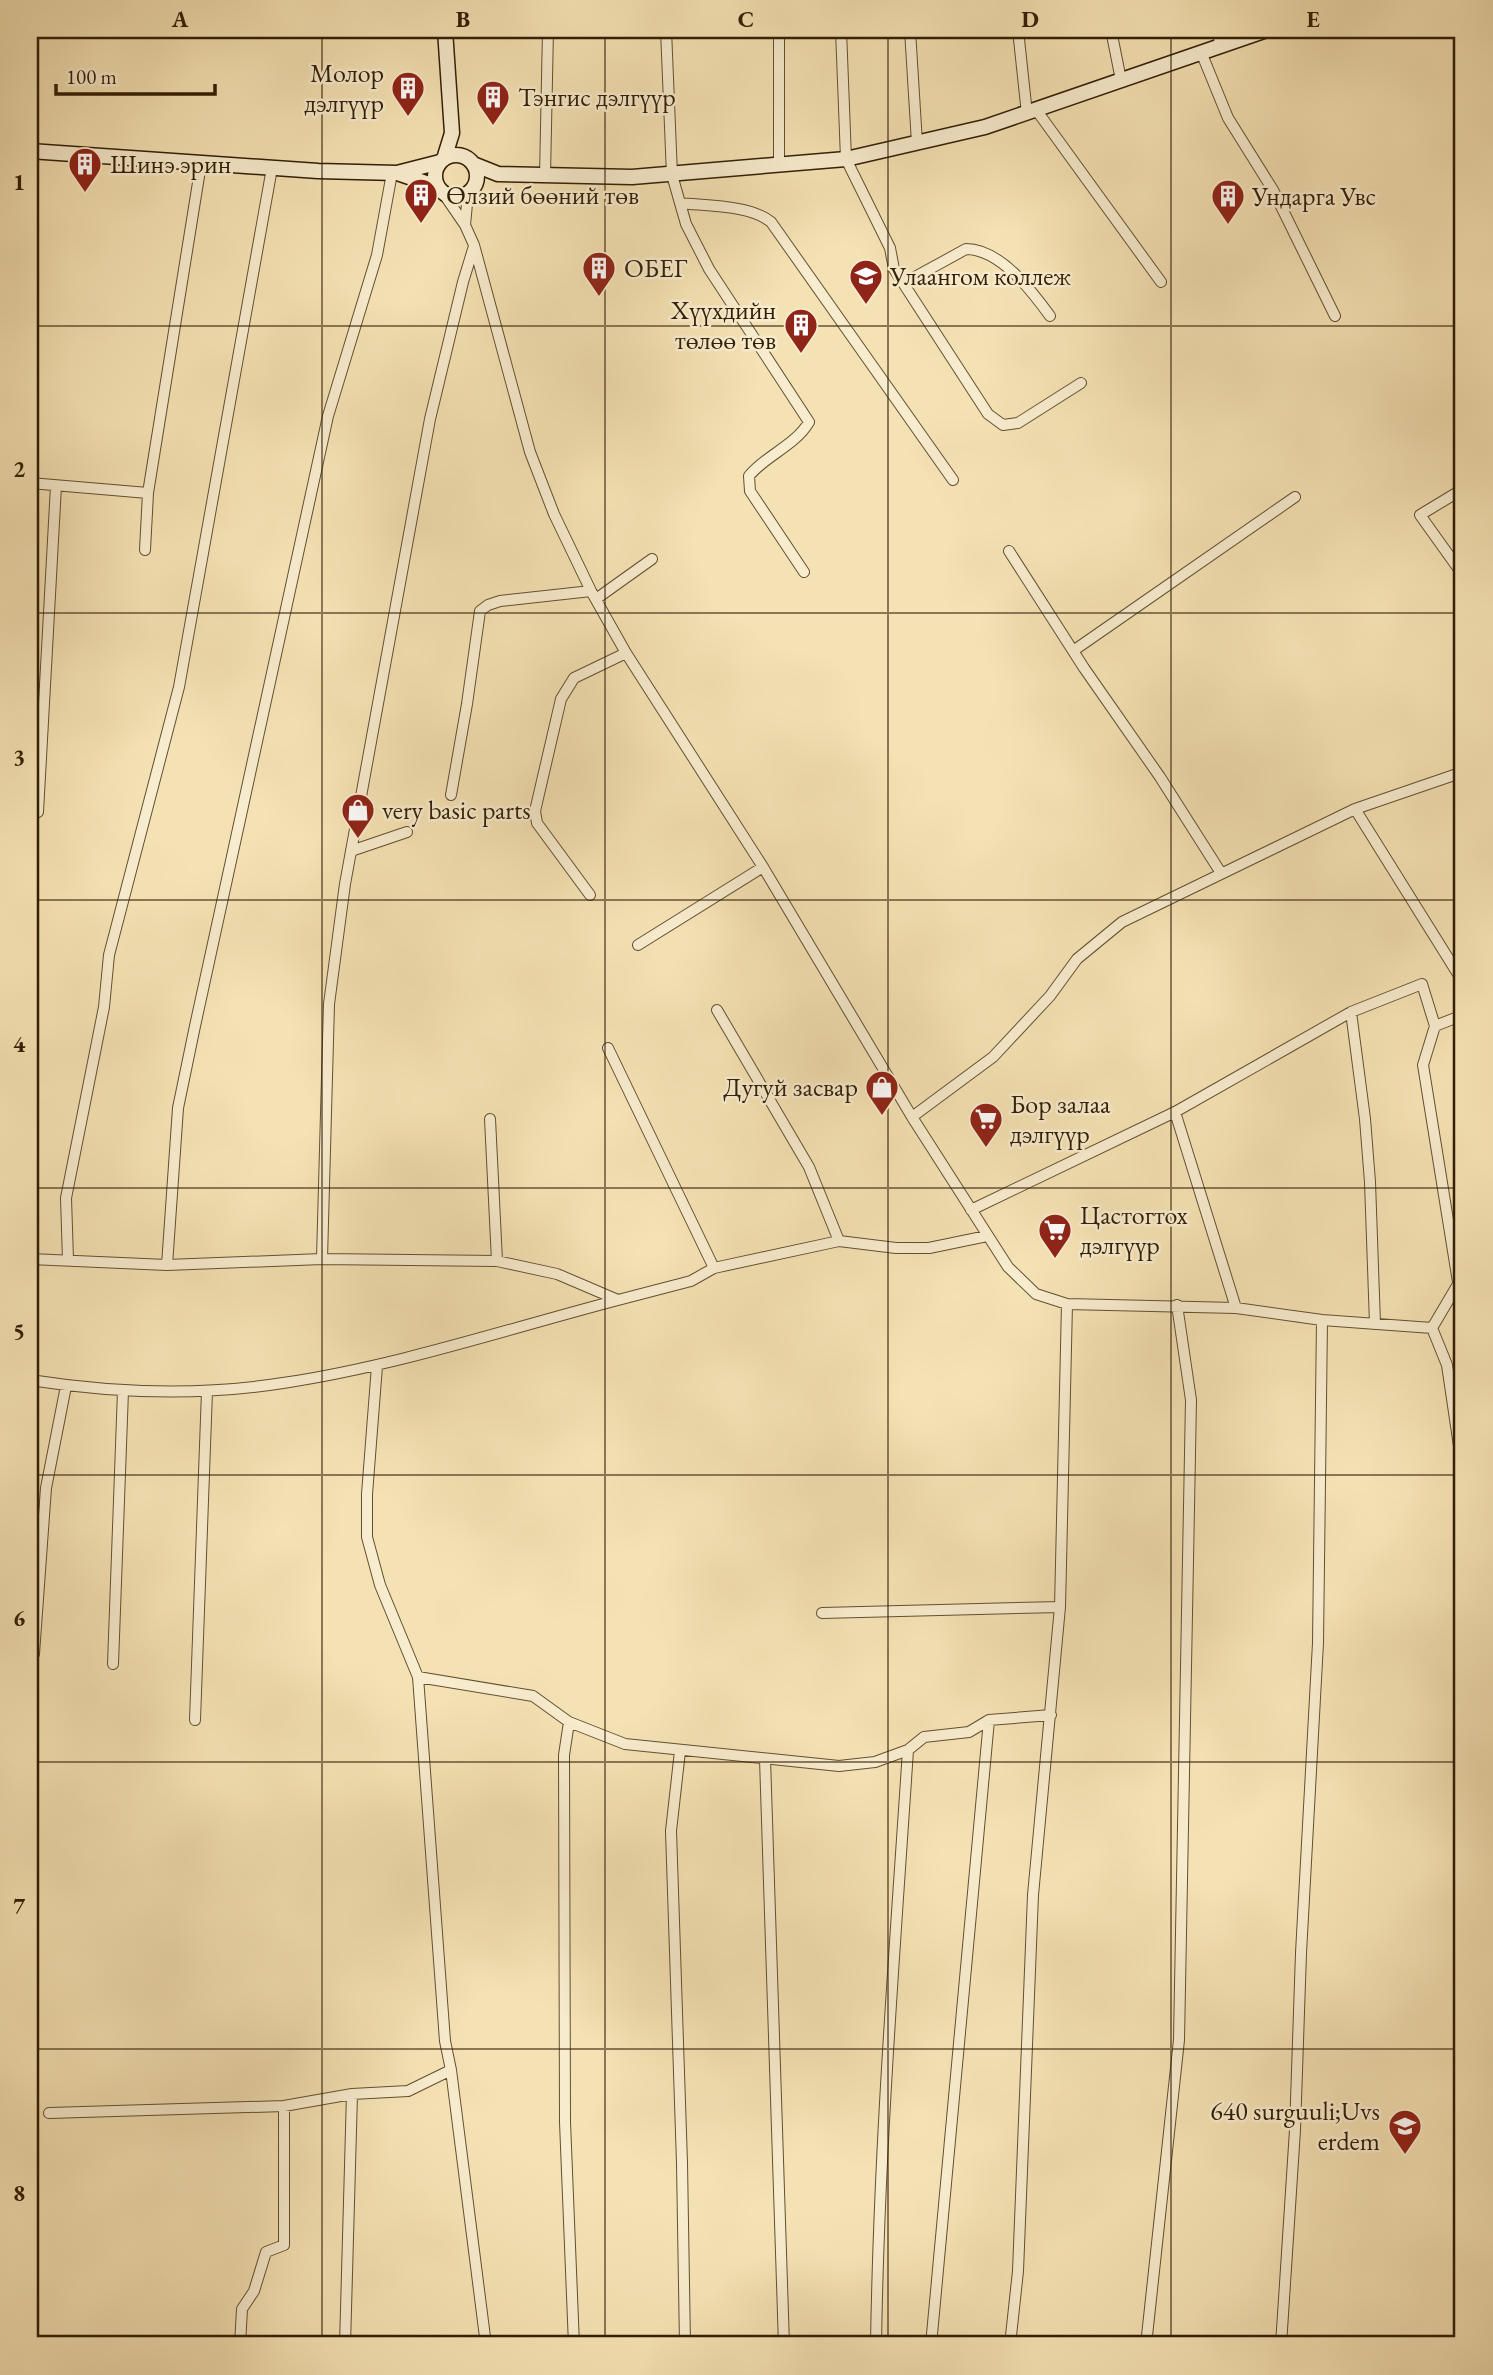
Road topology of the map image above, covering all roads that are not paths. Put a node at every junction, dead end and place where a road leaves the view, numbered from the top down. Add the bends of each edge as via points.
1 (445, 30) edge
2 (548, 30) edge
3 (666, 30) edge
4 (779, 30) edge
5 (841, 30) edge
6 (910, 30) edge
7 (1018, 30) edge
8 (1111, 30) edge
9 (1217, 30) edge
10 (1266, 30) edge
11 (1220, 45) junction
12 (1201, 52) junction
13 (1121, 80) junction
14 (1032, 113) junction
15 (452, 133) junction
16 (917, 143) junction
17 (30, 151) edge
18 (846, 159) junction
19 (442, 160) junction
20 (470, 161) junction
21 (201, 164) junction
22 (779, 165) junction
23 (272, 168) junction
24 (395, 173) junction
25 (498, 174) junction
26 (672, 175) junction
27 (545, 176) junction
28 (441, 190) junction
29 (470, 191) junction
30 (680, 203) junction
31 (466, 225) junction
32 (474, 245) junction
33 (1161, 282) dead end
34 (904, 283) junction
35 (1050, 316) dead end
36 (1335, 316) dead end
37 (1081, 383) dead end
38 (953, 480) dead end
39 (30, 483) edge
40 (56, 486) junction
41 (1463, 489) edge
42 (148, 493) junction
43 (1295, 498) dead end
44 (145, 550) dead end
45 (1009, 551) dead end
46 (652, 559) dead end
47 (804, 572) dead end
48 (1463, 575) edge
49 (593, 595) junction
50 (1073, 652) junction
51 (626, 653) junction
52 (1463, 772) edge
53 (451, 795) dead end
54 (1355, 809) junction
55 (30, 811) edge
56 (407, 832) dead end
57 (351, 851) junction
58 (763, 867) junction
59 (1221, 873) junction
60 (590, 895) dead end
61 (638, 945) dead end
62 (1463, 982) edge
63 (717, 1010) dead end
64 (1351, 1012) junction
65 (1463, 1015) edge
66 (1435, 1026) junction
67 (608, 1048) dead end
68 (1175, 1112) junction
69 (912, 1117) junction
70 (490, 1119) dead end
71 (971, 1210) junction
72 (988, 1237) junction
73 (839, 1241) junction
74 (30, 1259) edge
75 (322, 1259) junction
76 (68, 1260) junction
77 (497, 1261) junction
78 (166, 1265) junction
79 (714, 1268) junction
80 (1461, 1279) edge
81 (618, 1300) junction
82 (1067, 1304) junction
83 (1177, 1305) junction
84 (1236, 1308) junction
85 (1322, 1320) junction
86 (1375, 1324) junction
87 (1433, 1328) junction
88 (377, 1366) junction
89 (30, 1380) edge
90 (66, 1386) junction
91 (122, 1391) junction
92 (207, 1391) junction
93 (1463, 1474) edge
94 (1060, 1607) junction
95 (822, 1613) dead end
96 (34, 1654) dead end
97 (113, 1664) dead end
98 (418, 1677) junction
99 (1051, 1715) junction
100 (195, 1720) dead end
101 (989, 1720) junction
102 (569, 1722) junction
103 (908, 1750) junction
104 (680, 1751) junction
105 (765, 1759) junction
106 (451, 2070) junction
107 (352, 2094) junction
108 (284, 2106) junction
109 (49, 2113) dead end
110 (240, 2345) edge
111 (345, 2345) edge
112 (486, 2345) edge
113 (574, 2345) edge
114 (684, 2345) edge
115 (783, 2345) edge
116 (876, 2345) edge
117 (932, 2345) edge
118 (1010, 2345) edge
119 (1146, 2345) edge
120 (1281, 2345) edge

1 - 15 street
2 - 27 street
3 - 26 street
4 - 22 street
5 - 18 street
6 - 16 street
7 - 14 street
8 - 13 street
9 - 11 street
10 - 11 street
11 - 12 street
12 - 13 street
12 - 36 street via 1228,118 1273,190
13 - 14 street
14 - 16 street
14 - 33 street
15 - 19 street
15 - 20 street
16 - 18 street
17 - 21 street
18 - 22 street
18 - 34 street
19 - 20 street via 455,155
19 - 24 street
19 - 28 street via 435,175
20 - 25 street
20 - 29 street via 477,177
21 - 23 street
21 - 42 street
22 - 26 street
23 - 24 street
23 - 76 street via 179,687 109,955 104,1007 66,1198
24 - 28 street
24 - 78 street via 377,255 328,416 192,1038 178,1108
25 - 27 street
25 - 29 street
26 - 27 street
26 - 30 street
28 - 29 street via 455,197
28 - 31 street
29 - 31 street
30 - 38 street via 752,212 771,222
30 - 47 street via 709,269 809,422 802,435 759,464 749,477 750,491
31 - 32 street
32 - 49 street via 530,452
32 - 57 street via 430,419
34 - 35 street via 966,249 976,249 1030,288
34 - 37 street via 988,414 1003,425 1018,423
39 - 40 street
40 - 42 street
40 - 55 street via 38,812
41 - 48 street via 1420,515
42 - 44 street
43 - 50 street
45 - 50 street
46 - 49 street
49 - 51 street
49 - 53 street via 500,601 480,611
50 - 59 street
51 - 58 street
51 - 60 street via 574,678 561,699 535,811 537,823
52 - 54 street
54 - 59 street
54 - 62 street
56 - 57 street
57 - 75 street via 330,1004
58 - 61 street
58 - 69 street
59 - 69 street via 1122,922 1077,959 1050,996 993,1056
63 - 73 street via 809,1167
64 - 66 street via 1422,984
64 - 68 street
64 - 86 street via 1370,1182
65 - 66 street
66 - 80 street via 1423,1065
67 - 79 street
68 - 71 street
68 - 84 street
69 - 71 street
70 - 77 street
71 - 72 street
72 - 73 street via 929,1248
72 - 82 street via 1023,1283 1036,1294
73 - 79 street
74 - 76 street
75 - 77 street
75 - 78 street
76 - 78 street
77 - 81 street via 557,1274
79 - 81 street via 691,1281
80 - 87 street
81 - 88 street
82 - 83 street
82 - 94 street
83 - 84 street
83 - 119 street via 1191,1400 1179,2040
84 - 85 street
85 - 86 street
85 - 120 street via 1318,1643
86 - 87 street
87 - 93 street via 1447,1364
88 - 92 street via 282,1384
88 - 98 street via 366,1537 380,1586
89 - 90 street
90 - 91 street
90 - 96 street via 46,1488
91 - 92 street
91 - 97 street
92 - 100 street
94 - 95 street
94 - 99 street
98 - 102 street via 533,1696
98 - 106 street via 445,2041
99 - 101 street
99 - 118 street via 1033,1895 1018,2258
101 - 103 street via 969,1732 924,1737
101 - 117 street
102 - 104 street via 625,1744
102 - 113 street via 564,1755 565,2122
103 - 105 street via 876,1762 839,1766
103 - 116 street via 886,2070
104 - 105 street
104 - 114 street via 671,1831
105 - 115 street
106 - 107 street via 408,2091
106 - 112 street
107 - 108 street
107 - 111 street
108 - 109 street
108 - 110 street via 284,2245 266,2252 254,2291 242,2309

